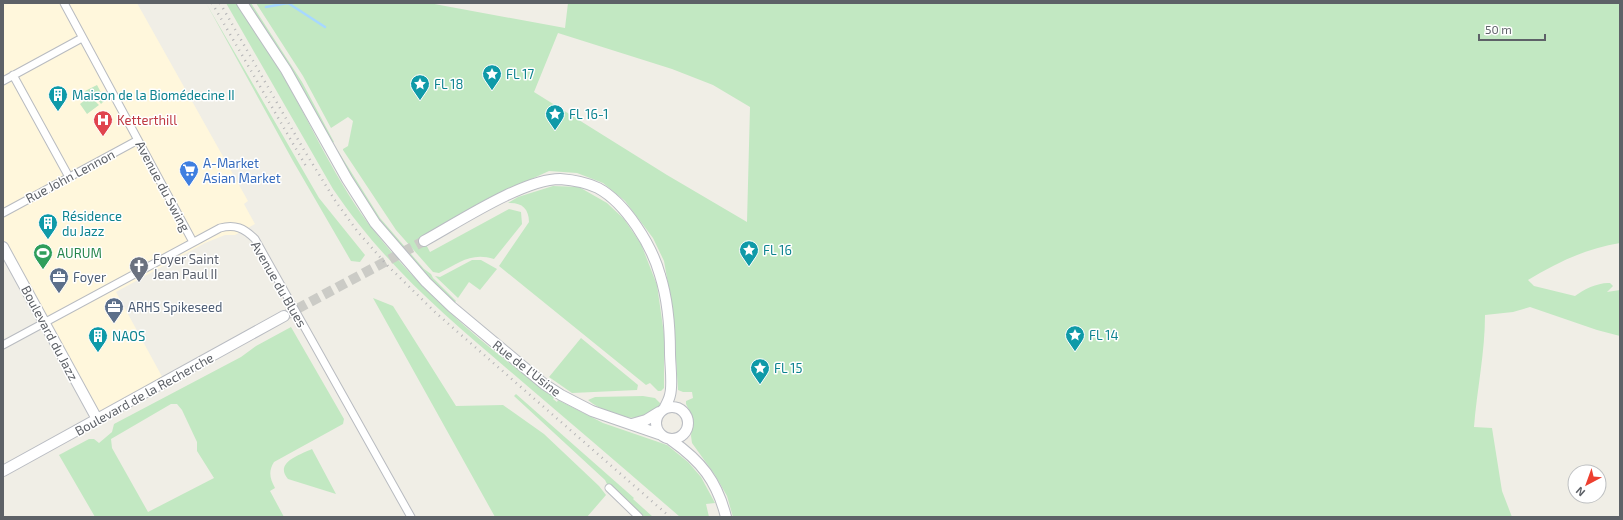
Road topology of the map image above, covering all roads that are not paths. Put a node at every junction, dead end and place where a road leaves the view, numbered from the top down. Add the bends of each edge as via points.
1 (64, 3) edge
2 (242, 3) edge
3 (82, 38) junction
4 (13, 75) junction
5 (3, 81) edge
6 (138, 140) junction
7 (69, 177) junction
8 (3, 213) edge
9 (424, 241) tunnel mouth
10 (193, 242) junction
11 (3, 247) edge
12 (284, 316) tunnel mouth
13 (44, 323) junction
14 (3, 345) edge
15 (670, 394) junction
16 (678, 408) junction
17 (661, 411) junction
18 (97, 419) junction
19 (632, 424) junction
20 (660, 434) junction
21 (684, 434) junction
22 (671, 440) junction
23 (691, 454) junction
24 (3, 471) edge
25 (609, 488) dead end
26 (411, 517) edge
27 (639, 517) edge
28 (726, 517) edge

1 - 3 street, Avenue du Swing
2 - 19 main road, Rue de l'Usine via 286,70 347,179 375,223 403,258 452,307 544,384 592,411
3 - 4 street
3 - 6 street, Avenue du Swing
4 - 5 street
4 - 7 street
6 - 7 street, Rue John Lennon
6 - 10 street, Avenue du Swing
7 - 8 street, Rue John Lennon
9 - 15 main road via 517,190 542,182 560,179 598,188 630,218 654,258 665,295 670,331
10 - 13 street, Avenue du Blues
10 - 26 street, Avenue du Blues via 229,225 239,227 255,239
11 - 13 main road, Boulevard du Jazz
12 - 18 main road, Boulevard de la Recherche
13 - 14 street, Avenue du Blues
13 - 18 main road, Boulevard du Jazz
15 - 16 main road
15 - 17 main road
16 - 17 main road via 671,407
16 - 21 main road via 687,417
17 - 19 main road via 646,420
17 - 20 main road via 655,424
18 - 24 main road, Boulevard de la Recherche
19 - 20 main road, Rue de l'Usine
20 - 22 main road
21 - 22 main road
21 - 23 main road
22 - 23 main road
23 - 28 main road via 713,480 723,502
25 - 27 street

